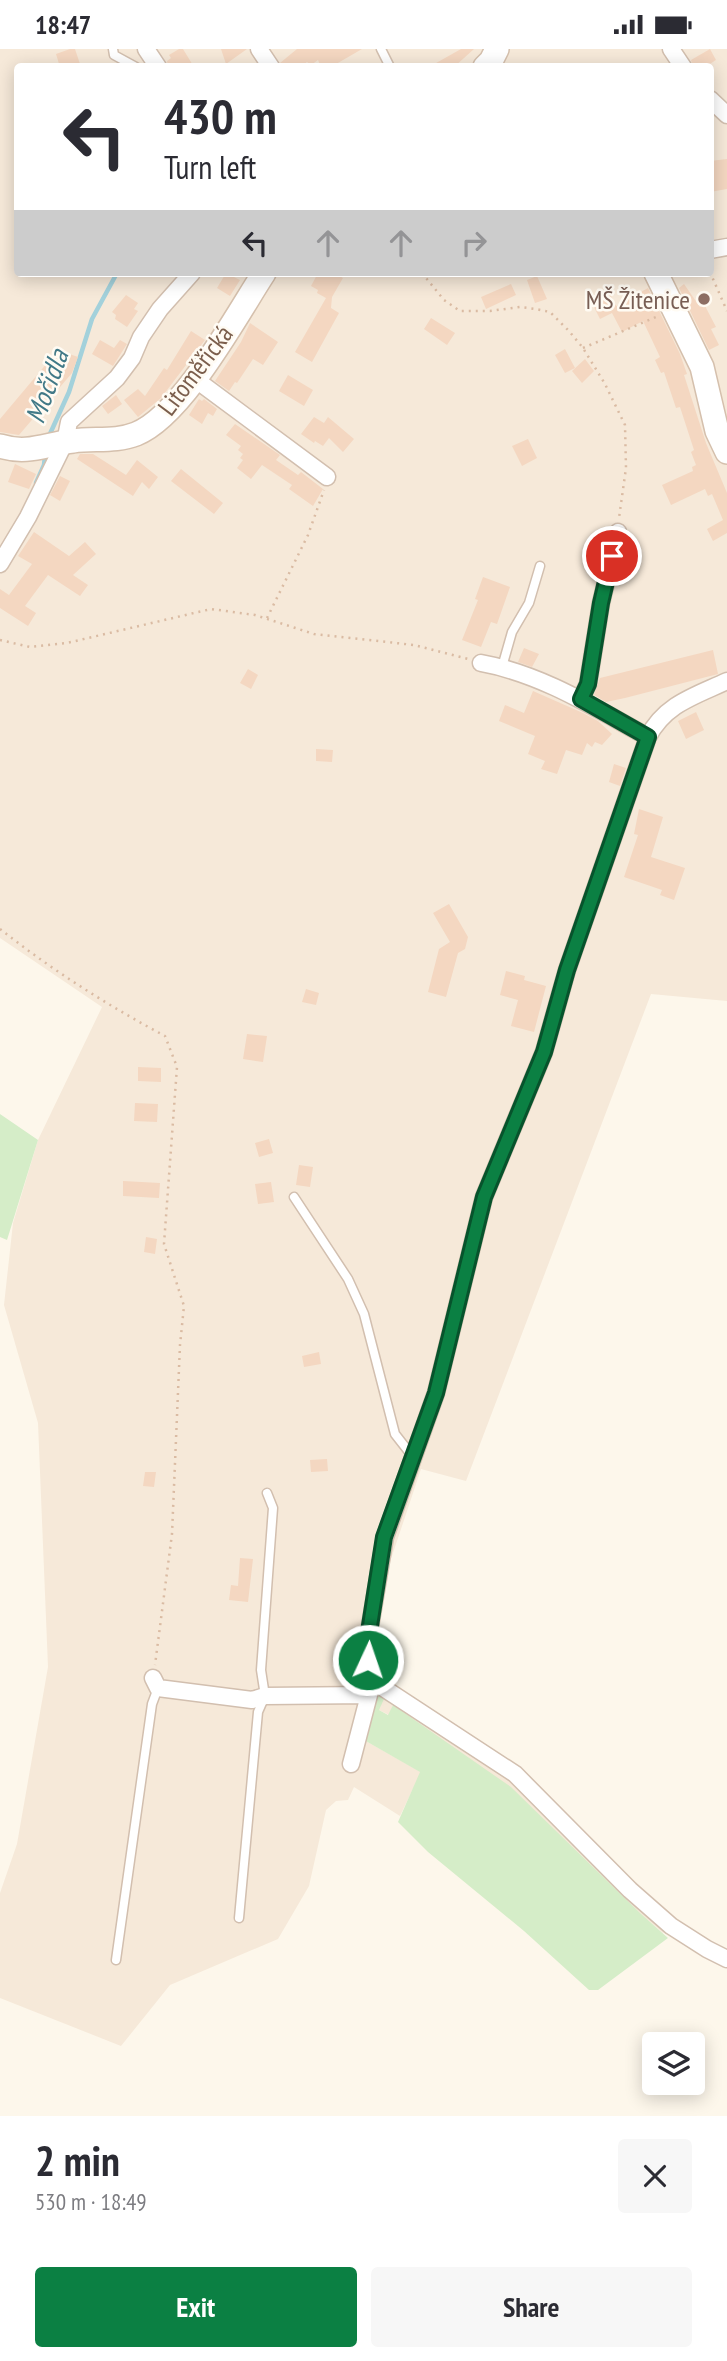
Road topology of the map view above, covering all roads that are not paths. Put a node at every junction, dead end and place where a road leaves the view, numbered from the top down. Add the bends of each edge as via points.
1 (113, 49) edge
2 (129, 63) edge
3 (714, 103) edge
4 (727, 115) edge
5 (188, 277) edge
6 (261, 277) edge
7 (658, 277) edge
8 (195, 379) junction
9 (55, 444) junction
10 (0, 446) edge
11 (727, 452) edge
12 (327, 477) road end
13 (618, 532) road end
14 (0, 564) edge
15 (540, 566) dead end
16 (481, 663) road end
17 (502, 667) junction
18 (727, 681) edge
19 (581, 699) junction
20 (648, 737) junction
21 (294, 1197) dead end
22 (413, 1458) junction
23 (267, 1493) dead end
24 (368, 1660) junction
25 (156, 1683) joint
26 (369, 1695) junction
27 (265, 1696) junction
28 (351, 1764) dead end
29 (239, 1918) dead end
30 (727, 1959) edge
31 (116, 1960) dead end

1 - 2 lane via 114,55
3 - 4 street
5 - 9 street via 160,309 117,378 69,422
6 - 8 street, Litoměřická
7 - 11 street via 702,367 717,431
8 - 9 street, Litoměřická via 177,403 139,433
8 - 12 street
9 - 10 street, Litoměřická via 26,451
9 - 14 street via 29,517
13 - 19 street via 588,684
15 - 17 lane
16 - 17 street
17 - 19 street
18 - 20 street via 673,707
19 - 20 street
20 - 22 street via 567,970 544,1052 484,1197 436,1393
21 - 22 lane via 348,1279 364,1314 395,1434
22 - 24 street via 384,1537
23 - 27 lane via 273,1509 261,1670
24 - 26 street
24 - 30 street via 382,1687 515,1774 671,1926
25 - 27 street via 252,1700
25 - 31 lane
26 - 27 street
26 - 28 street
27 - 29 lane via 258,1712

